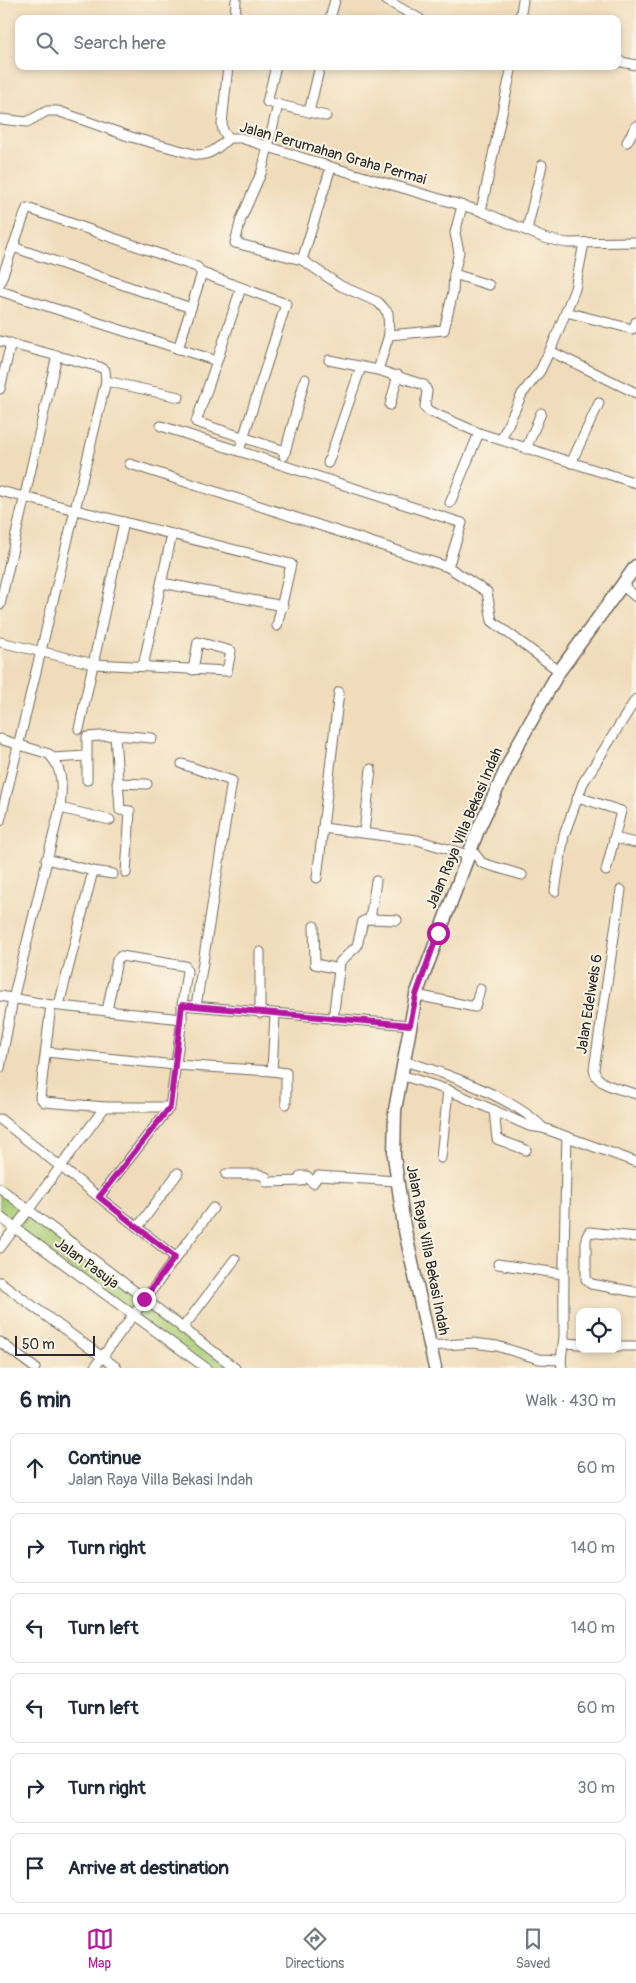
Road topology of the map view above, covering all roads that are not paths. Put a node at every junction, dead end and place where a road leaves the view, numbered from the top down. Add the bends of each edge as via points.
1 (236, 0) edge
2 (335, 0) edge
3 (386, 0) edge
4 (523, 0) edge
5 (235, 15) edge
6 (331, 15) edge
7 (413, 15) edge
8 (521, 15) edge
9 (621, 62) edge
10 (636, 65) edge
11 (228, 70) edge
12 (275, 70) edge
13 (319, 70) edge
14 (511, 70) edge
15 (278, 105) junction
16 (309, 112) junction
17 (326, 116) dead end
18 (0, 119) edge
19 (636, 126) edge
20 (229, 138) junction
21 (627, 142) dead end
22 (269, 148) junction
23 (542, 165) dead end
24 (330, 167) junction
25 (462, 206) junction
26 (482, 211) junction
27 (527, 230) junction
28 (636, 242) edge
29 (584, 243) junction
30 (13, 247) junction
31 (302, 260) junction
32 (202, 273) junction
33 (454, 274) junction
34 (0, 283) edge
35 (489, 285) dead end
36 (241, 288) junction
37 (0, 291) edge
38 (191, 308) junction
39 (566, 312) junction
40 (636, 322) edge
41 (389, 335) junction
42 (0, 341) edge
43 (11, 343) junction
44 (178, 348) junction
45 (550, 351) junction
46 (57, 355) junction
47 (329, 360) dead end
48 (216, 361) junction
49 (361, 367) junction
50 (378, 370) junction
51 (398, 375) junction
52 (305, 379) dead end
53 (106, 381) junction
54 (0, 389) edge
55 (636, 393) edge
56 (179, 396) dead end
57 (599, 403) dead end
58 (390, 405) dead end
59 (541, 413) dead end
60 (161, 426) dead end
61 (479, 433) junction
62 (244, 438) junction
63 (501, 440) junction
64 (526, 449) junction
65 (239, 451) junction
66 (285, 451) junction
67 (328, 463) dead end
68 (571, 463) junction
69 (130, 464) dead end
70 (281, 465) junction
71 (636, 483) edge
72 (0, 491) edge
73 (24, 497) junction
74 (450, 503) dead end
75 (74, 510) junction
76 (124, 522) junction
77 (172, 534) junction
78 (448, 566) junction
79 (636, 566) edge
80 (162, 583) junction
81 (622, 585) junction
82 (636, 597) edge
83 (0, 605) edge
84 (282, 606) junction
85 (277, 626) dead end
86 (0, 642) edge
87 (39, 652) junction
88 (94, 664) junction
89 (143, 666) junction
90 (193, 670) junction
91 (560, 671) junction
92 (339, 692) dead end
93 (636, 699) edge
94 (79, 729) dead end
95 (115, 735) junction
96 (152, 738) dead end
97 (0, 740) edge
98 (18, 743) junction
99 (86, 756) junction
100 (53, 758) junction
101 (182, 764) dead end
102 (371, 769) dead end
103 (87, 780) dead end
104 (117, 783) junction
105 (147, 784) dead end
106 (578, 797) junction
107 (60, 808) junction
108 (110, 820) dead end
109 (0, 821) edge
110 (323, 828) junction
111 (364, 832) junction
112 (614, 838) junction
113 (636, 843) edge
114 (469, 852) junction
115 (46, 859) junction
116 (93, 871) junction
117 (606, 871) dead end
118 (126, 873) dead end
119 (113, 874) dead end
120 (522, 876) dead end
121 (317, 878) dead end
122 (376, 882) dead end
123 (620, 890) dead end
124 (555, 891) dead end
125 (370, 919) junction
126 (397, 920) dead end
127 (314, 926) dead end
128 (260, 952) dead end
129 (339, 969) junction
130 (480, 989) dead end
131 (416, 995) junction
132 (0, 996) edge
133 (13, 999) junction
134 (55, 1005) junction
135 (182, 1005) junction
136 (196, 1006) junction
137 (108, 1011) junction
138 (260, 1013) junction
139 (275, 1015) junction
140 (182, 1019) junction
141 (333, 1019) junction
142 (410, 1025) junction
143 (46, 1052) junction
144 (403, 1061) junction
145 (175, 1065) junction
146 (0, 1068) edge
147 (272, 1071) junction
148 (401, 1075) junction
149 (448, 1090) junction
150 (636, 1094) edge
151 (286, 1104) dead end
152 (105, 1106) junction
153 (170, 1107) junction
154 (494, 1110) junction
155 (0, 1120) edge
156 (543, 1128) junction
157 (567, 1137) junction
158 (526, 1150) dead end
159 (441, 1158) dead end
160 (636, 1162) edge
161 (60, 1168) junction
162 (178, 1173) dead end
163 (226, 1174) dead end
164 (397, 1181) junction
165 (0, 1188) edge
166 (99, 1197) junction
167 (213, 1208) dead end
168 (29, 1209) junction
169 (0, 1217) edge
170 (16, 1228) junction
171 (138, 1228) junction
172 (636, 1237) edge
173 (0, 1248) edge
174 (175, 1257) junction
175 (235, 1258) dead end
176 (498, 1264) dead end
177 (563, 1274) junction
178 (0, 1282) edge
179 (636, 1292) edge
180 (144, 1299) junction
181 (134, 1315) junction
182 (182, 1329) junction
183 (0, 1342) edge
184 (565, 1343) junction
185 (576, 1344) edge
186 (430, 1346) junction
187 (621, 1346) edge
188 (636, 1346) edge
189 (102, 1356) junction
190 (561, 1364) edge
191 (35, 1368) edge
192 (94, 1368) edge
193 (118, 1368) edge
194 (206, 1368) edge
195 (235, 1368) edge
196 (435, 1368) edge

1 - 5 street
2 - 6 street
3 - 7 street
4 - 8 street
9 - 10 street
11 - 20 street via 222,124
12 - 15 street via 267,102
13 - 16 street
14 - 26 street
15 - 16 street
15 - 22 street
16 - 17 street
18 - 20 street, Jalan Perumahan Graha Permai via 27,122 47,111 58,111 131,137 205,155
19 - 21 street
20 - 22 street, Jalan Perumahan Graha Permai via 241,138
22 - 24 street, Jalan Perumahan Graha Permai
22 - 31 street via 235,243
23 - 27 street
24 - 25 street, Jalan Perumahan Graha Permai
24 - 31 street
25 - 26 street, Jalan Perumahan Graha Permai
25 - 33 street via 455,233 459,252
26 - 27 street, Jalan Perumahan Graha Permai
27 - 29 street, Jalan Perumahan Graha Permai via 557,242
28 - 29 street, Jalan Perumahan Graha Permai
29 - 39 street via 575,289
30 - 32 street via 27,208 197,267
30 - 34 street
30 - 38 street
31 - 41 street via 341,286 385,307 390,321
32 - 36 street
32 - 38 street
33 - 35 street
33 - 41 street via 444,330
36 - 48 street
36 - 62 street via 286,304
37 - 44 street
38 - 44 street
39 - 40 street via 632,329
39 - 45 street
41 - 50 street
42 - 43 street
43 - 46 street
43 - 54 street
44 - 48 street
45 - 55 street
45 - 63 street via 540,371 522,394
46 - 53 street via 104,368
46 - 73 street
47 - 49 street
48 - 62 street via 196,422
49 - 50 street
49 - 67 street
50 - 51 street
51 - 58 street
51 - 61 street via 424,384 427,410
52 - 66 street
53 - 56 street
53 - 75 street
57 - 68 street
59 - 64 street
60 - 65 street
61 - 63 street
61 - 74 street
62 - 65 street
62 - 66 street
63 - 64 street
64 - 68 street
65 - 70 street
66 - 70 street
68 - 71 street
69 - 78 street
70 - 78 street via 462,523
72 - 73 street
73 - 75 street
73 - 83 street
75 - 76 street
75 - 87 street
76 - 77 street
76 - 88 street
77 - 80 street
77 - 84 street via 291,564
78 - 91 street via 487,592 492,621
79 - 81 main road, Jalan Raya Villa Bekasi Indah
80 - 84 street
80 - 89 street
81 - 82 street
81 - 91 main road, Jalan Raya Villa Bekasi Indah
84 - 85 street
86 - 87 street
87 - 88 street
87 - 98 street
88 - 89 street
88 - 94 street
89 - 90 street
90 - 90 street via 227,672 231,651 198,642
91 - 114 main road, Jalan Raya Villa Bekasi Indah via 517,746
92 - 110 street
93 - 106 street via 601,753
95 - 96 street
95 - 99 street via 87,737
95 - 104 street
97 - 98 street
98 - 100 street
98 - 109 street
99 - 100 street
99 - 103 street
100 - 107 street via 62,784
101 - 136 street via 232,781
102 - 111 street
104 - 105 street
104 - 118 street via 120,810 130,812
106 - 112 street via 621,811
106 - 124 street via 564,835
107 - 108 street
107 - 115 street
110 - 111 street
110 - 121 street
111 - 114 street
112 - 113 street
112 - 117 street
114 - 120 street via 482,863
114 - 131 main road, Jalan Raya Villa Bekasi Indah
115 - 116 street
115 - 133 street
116 - 119 street
116 - 134 street
122 - 125 street
123 - 150 street, Jalan Edelweis 6 via 594,1069 601,1082
125 - 126 street
125 - 129 street via 363,921 360,942 340,962
127 - 129 street via 315,964
128 - 138 street
129 - 141 street
130 - 131 street via 475,1007
131 - 142 main road, Jalan Raya Villa Bekasi Indah
132 - 133 street
133 - 134 street
133 - 146 street
134 - 137 street
134 - 143 street
135 - 136 street
135 - 137 street via 186,966 121,956 116,962
135 - 140 street
136 - 138 street
137 - 140 street
138 - 139 street
139 - 141 street
139 - 147 street
140 - 145 street
141 - 142 street
142 - 144 main road, Jalan Raya Villa Bekasi Indah
143 - 145 street
143 - 152 street via 40,1097 44,1102
144 - 148 main road, Jalan Raya Villa Bekasi Indah
144 - 156 street via 448,1075 528,1112
145 - 147 street
145 - 153 street
147 - 151 street via 286,1073
148 - 149 street
148 - 164 main road, Jalan Raya Villa Bekasi Indah via 394,1131
149 - 154 street
149 - 159 street
152 - 153 street
152 - 161 street
153 - 166 street
154 - 156 street via 529,1126
154 - 158 street via 498,1140
155 - 161 street
156 - 157 street
157 - 160 street
157 - 177 street
161 - 166 street
161 - 168 street
162 - 171 street
163 - 164 street via 258,1174 266,1177 267,1182 276,1183 302,1181 300,1176 307,1176 313,1183 318,1176
164 - 186 main road, Jalan Raya Villa Bekasi Indah
165 - 168 street
166 - 171 street
167 - 174 street
168 - 170 street
168 - 180 street
169 - 170 street, Jalan Pasuja
170 - 173 street
170 - 181 street, Jalan Pasuja
171 - 174 street
172 - 179 street via 589,1232 586,1238 588,1282
174 - 180 street
175 - 182 street
176 - 177 street
177 - 184 street
178 - 189 street
180 - 181 street
180 - 182 street
181 - 189 street
181 - 194 street, Jalan Pasuja
182 - 195 street
183 - 191 street
184 - 185 street
184 - 190 street
186 - 190 street via 473,1343 497,1346
186 - 196 main road, Jalan Raya Villa Bekasi Indah
187 - 188 street
189 - 192 street
189 - 193 street

